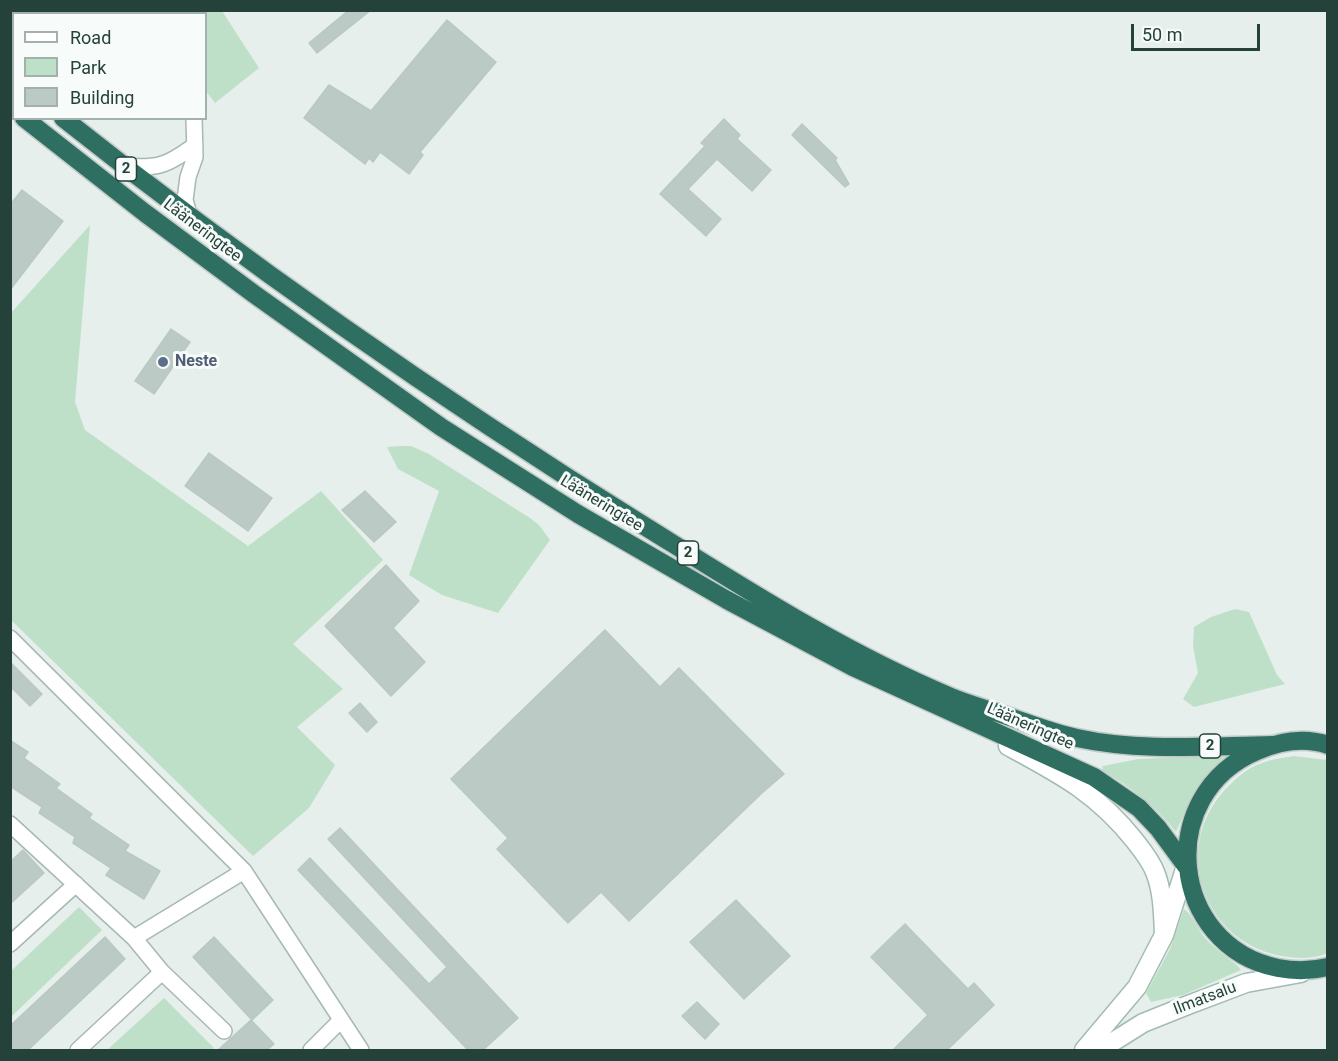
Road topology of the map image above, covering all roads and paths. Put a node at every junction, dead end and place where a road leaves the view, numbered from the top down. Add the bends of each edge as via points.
1 (27, 120) edge
2 (65, 120) edge
3 (194, 120) edge
4 (195, 144) junction
5 (122, 166) junction
6 (190, 218) junction
7 (10, 638) edge
8 (933, 705) junction
9 (1326, 743) edge
10 (1272, 745) junction
11 (10, 824) edge
12 (1186, 866) junction
13 (244, 871) junction
14 (76, 884) junction
15 (1164, 935) junction
16 (134, 938) junction
17 (10, 944) edge
18 (1325, 968) edge
19 (162, 972) junction
20 (341, 1020) junction
21 (224, 1031) dead end
22 (78, 1050) edge
23 (311, 1050) edge
24 (361, 1050) edge
25 (1084, 1050) edge
26 (1100, 1050) edge

1 - 8 highway, Lääneringtee / 2 via 221,269 441,427 578,514 727,600 853,668
2 - 5 highway, Lääneringtee / 2
3 - 4 street
4 - 5 street via 164,164 148,168
4 - 6 street via 185,200
5 - 6 highway, Lääneringtee / 2
6 - 10 highway, Lääneringtee / 2 via 387,359 563,475 770,604 864,656 952,697 1077,738 1149,748
7 - 13 street
8 - 12 highway, Lääneringtee / 2 via 1094,777 1140,808
8 - 15 street via 1077,785 1117,818 1155,869 1162,897
9 - 10 highway via 1296,741
10 - 12 highway via 1242,757 1217,777 1198,804 1191,824
11 - 14 street
12 - 15 street
12 - 18 highway via 1203,916 1234,949 1266,965 1292,970
13 - 16 street
13 - 20 street
14 - 16 street
14 - 17 street
15 - 25 street via 1137,987
16 - 19 street
18 - 26 street, Ilmatsalu via 1246,983 1143,1023
19 - 21 street
19 - 22 street
20 - 23 street
20 - 24 street

